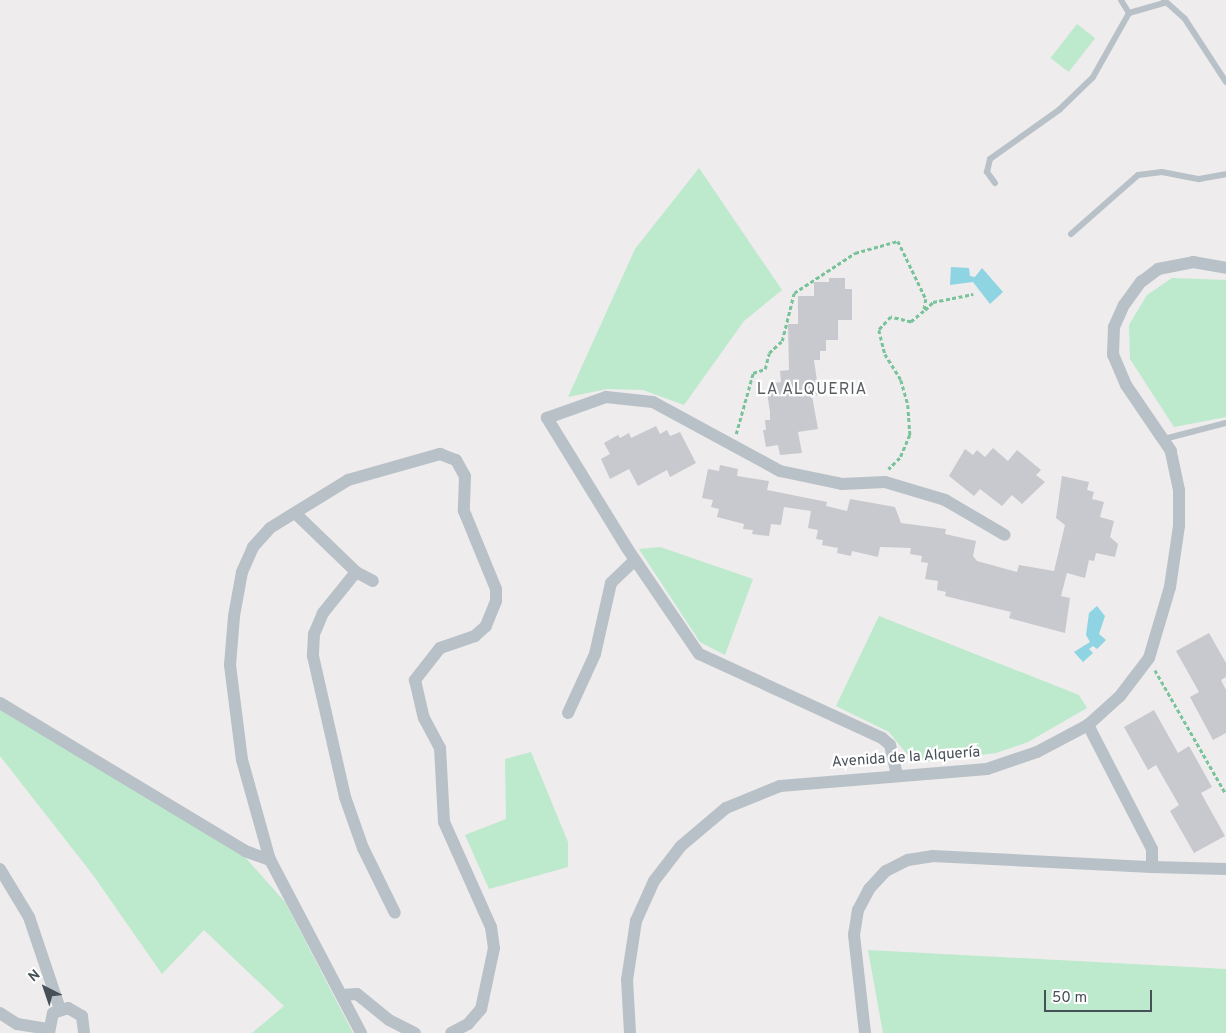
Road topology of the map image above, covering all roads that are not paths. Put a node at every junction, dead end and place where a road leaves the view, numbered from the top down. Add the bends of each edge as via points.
1 (1121, 0) edge
2 (1164, 2) edge
3 (1129, 13) junction
4 (1226, 82) edge
5 (1226, 174) edge
6 (995, 183) dead end
7 (1071, 234) dead end
8 (1226, 268) edge
9 (1226, 423) edge
10 (1164, 439) junction
11 (295, 513) junction
12 (1004, 535) dead end
13 (635, 560) junction
14 (356, 572) junction
15 (373, 581) dead end
16 (0, 703) edge
17 (568, 713) dead end
18 (1088, 725) junction
19 (897, 775) junction
20 (270, 860) junction
21 (1152, 866) junction
22 (1226, 869) edge
23 (0, 870) edge
24 (395, 913) dead end
25 (342, 995) junction
26 (60, 1009) junction
27 (0, 1013) edge
28 (49, 1031) edge
29 (84, 1033) edge
30 (361, 1033) edge
31 (415, 1033) edge
32 (451, 1033) edge
33 (630, 1033) edge
34 (866, 1033) edge

1 - 3 lane
2 - 3 lane
2 - 4 lane via 1185,19
3 - 6 lane via 1094,78 1059,110 990,160 987,172
5 - 7 lane via 1199,179 1162,172 1138,175
8 - 10 street, Avenida de la Alquería via 1193,262 1158,269 1142,282 1124,305 1114,326 1113,355 1126,385
9 - 10 lane
10 - 18 street, Avenida de la Alquería via 1176,468 1179,526 1170,587 1149,658 1120,696
11 - 14 street
11 - 20 street via 270,528 252,548 241,580 231,655 242,760
11 - 32 street via 348,480 431,455 456,460 465,476 464,511 496,589 493,614 475,636 440,648 415,680 424,718 440,748 444,822 491,927 494,948 481,1009 468,1024
12 - 13 street via 945,500 885,482 842,484 780,471 653,402 606,397 547,418
13 - 17 street via 612,583 596,654
13 - 19 street via 699,654 882,738 890,745
14 - 15 street
14 - 24 street via 322,613 314,634 312,656 345,798 363,848
16 - 20 street via 245,851
18 - 19 street, Avenida de la Alquería via 1037,752 987,769
18 - 21 street via 1152,849
19 - 33 street, Avenida de la Alquería via 780,786 726,808 702,826 654,881 636,921 626,980
20 - 25 street
21 - 22 street
21 - 34 street via 932,856 908,860 886,871 869,889 858,910 854,935
23 - 26 street via 29,916
25 - 30 street
25 - 31 street via 357,994 389,1020
26 - 28 street via 53,1013
26 - 29 street via 76,1011 82,1016
27 - 28 street via 18,1024

